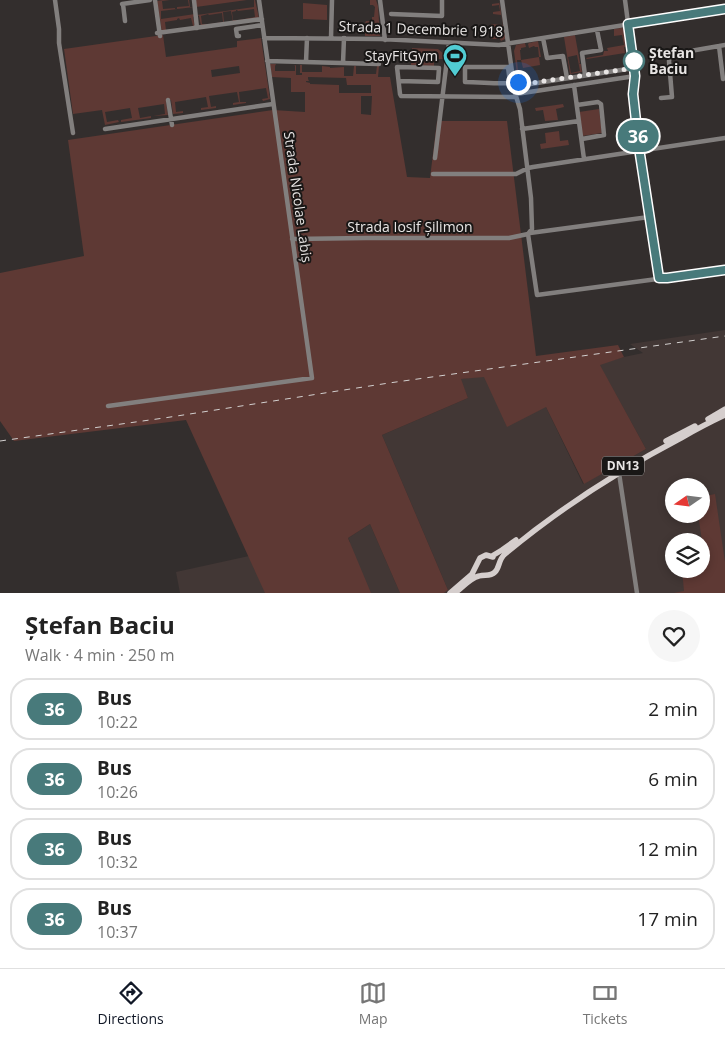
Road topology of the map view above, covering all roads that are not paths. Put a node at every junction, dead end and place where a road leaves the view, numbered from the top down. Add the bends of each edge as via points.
1 (55, 0) edge
2 (150, 0) edge
3 (155, 0) edge
4 (194, 0) edge
5 (259, 0) edge
6 (332, 0) edge
7 (380, 0) edge
8 (442, 0) edge
9 (502, 0) edge
10 (625, 0) edge
11 (725, 9) edge
12 (391, 14) dead end
13 (262, 19) junction
14 (125, 21) dead end
15 (628, 24) junction
16 (262, 25) junction
17 (198, 28) junction
18 (597, 30) junction
19 (239, 36) dead end
20 (264, 38) junction
21 (306, 38) junction
22 (331, 38) junction
23 (344, 38) junction
24 (543, 38) junction
25 (385, 40) junction
26 (449, 43) junction
27 (508, 44) junction
28 (725, 45) edge
29 (719, 46) junction
30 (267, 61) junction
31 (306, 62) junction
32 (343, 63) junction
33 (379, 64) dead end
34 (634, 68) junction
35 (438, 75) junction
36 (445, 75) junction
37 (585, 75) junction
38 (635, 76) junction
39 (567, 78) junction
40 (723, 78) dead end
41 (399, 81) junction
42 (512, 83) junction
43 (574, 85) junction
44 (515, 96) junction
45 (442, 97) junction
46 (661, 98) dead end
47 (168, 100) dead end
48 (273, 104) junction
49 (577, 105) junction
50 (171, 119) junction
51 (579, 121) junction
52 (172, 125) dead end
53 (105, 129) dead end
54 (522, 129) junction
55 (73, 133) dead end
56 (725, 138) edge
57 (582, 139) junction
58 (640, 151) junction
59 (435, 158) dead end
60 (584, 159) junction
61 (528, 168) junction
62 (433, 174) dead end
63 (649, 217) junction
64 (529, 234) junction
65 (292, 239) junction
66 (725, 270) edge
67 (659, 278) junction
68 (108, 406) dead end
69 (725, 408) edge
70 (725, 415) edge
71 (619, 473) junction
72 (492, 556) junction
73 (478, 564) junction
74 (498, 565) junction
75 (485, 575) junction
76 (457, 591) edge
77 (450, 593) edge
78 (637, 593) edge

1 - 55 street
2 - 14 street via 122,4
3 - 17 street via 159,34
4 - 17 street
5 - 13 street, Strada Nicolae Labiș
6 - 22 street
7 - 25 street
8 - 12 street via 442,16
9 - 27 street
10 - 15 street
11 - 15 street, Strada 1 Decembrie 1918
13 - 16 street, Strada Nicolae Labiș
13 - 17 street
15 - 18 street, Strada 1 Decembrie 1918
15 - 34 street
16 - 19 street via 236,29
16 - 20 street, Strada Nicolae Labiș
18 - 24 street, Strada 1 Decembrie 1918
18 - 37 street via 601,50 582,53
20 - 21 street, Strada 1 Decembrie 1918
20 - 30 street, Strada Nicolae Labiș
21 - 22 street, Strada 1 Decembrie 1918
21 - 31 street
22 - 23 street, Strada 1 Decembrie 1918
23 - 25 street, Strada 1 Decembrie 1918
23 - 32 street
24 - 27 street, Strada 1 Decembrie 1918
24 - 39 street via 547,58 563,56
25 - 26 street, Strada 1 Decembrie 1918
26 - 27 street, Strada 1 Decembrie 1918
26 - 36 street
27 - 42 street
28 - 29 street
29 - 40 street
29 - 46 street via 673,54 668,62 672,96
30 - 31 street
30 - 48 street, Strada Nicolae Labiș
31 - 32 street
32 - 33 street
34 - 37 street
34 - 38 street
35 - 36 street
35 - 41 street via 438,82
35 - 41 street via 439,68 397,67
36 - 45 street
37 - 39 street
38 - 43 street
38 - 58 street via 633,94
39 - 42 street
41 - 45 street via 401,96
42 - 42 street via 465,82 465,67 508,67
42 - 44 street
43 - 44 street
43 - 49 street
44 - 45 street
44 - 54 street
45 - 59 street
47 - 50 street
48 - 50 street
48 - 65 street, Strada Nicolae Labiș
49 - 51 street
49 - 57 street via 601,104 604,135
50 - 52 street
50 - 53 street
51 - 54 street
51 - 57 street
54 - 61 street
56 - 58 street
57 - 60 street
58 - 60 street
58 - 63 street
60 - 61 street
61 - 62 street via 516,174
61 - 64 street via 533,220
63 - 64 street, Strada Iosif Șilimon
63 - 67 street
64 - 65 street, Strada Iosif Șilimon via 509,238
64 - 67 street via 537,295
65 - 68 street, Strada Nicolae Labiș via 312,378
66 - 67 street
69 - 72 main road, DN13 via 589,487
70 - 71 main road
71 - 74 main road via 515,545 502,556
71 - 78 street
72 - 73 main road, DN13 via 483,556
72 - 74 main road
73 - 75 main road via 480,572
73 - 77 main road via 472,574
74 - 75 main road via 494,573
75 - 76 main road

